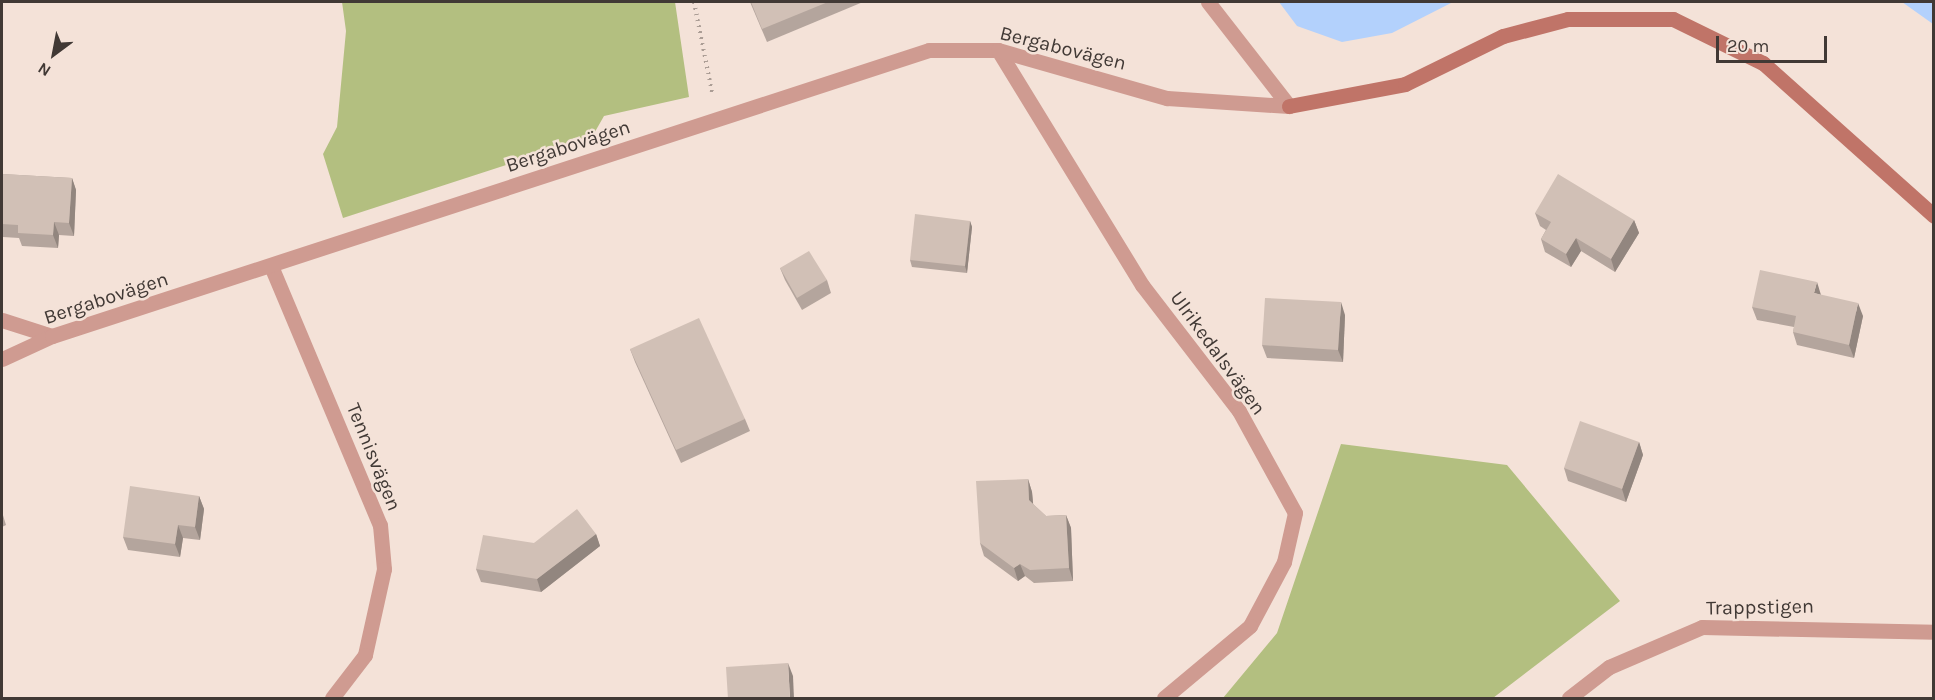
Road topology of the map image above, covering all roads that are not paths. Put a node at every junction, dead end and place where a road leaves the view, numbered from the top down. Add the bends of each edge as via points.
1 (1208, 2) edge
2 (998, 50) junction
3 (1289, 106) junction
4 (1934, 216) edge
5 (272, 266) junction
6 (2, 320) edge
7 (52, 336) junction
8 (2, 359) edge
9 (1934, 632) edge
10 (332, 699) edge
11 (1164, 699) edge
12 (1569, 699) edge

1 - 3 street
2 - 3 street, Bergabovägen via 1167,98
2 - 5 street, Bergabovägen via 929,50
2 - 11 street, Ulrikedalsvägen via 1142,285 1239,411 1296,513 1284,562 1250,626
3 - 4 street, Bergabovägen via 1405,84 1503,36 1568,19 1672,19 1763,63
5 - 7 street, Bergabovägen
5 - 10 street, Tennisvägen via 380,525 384,569 365,655
6 - 7 street
7 - 8 street, Bergabovägen
9 - 12 street, Trappstigen via 1702,627 1609,667

